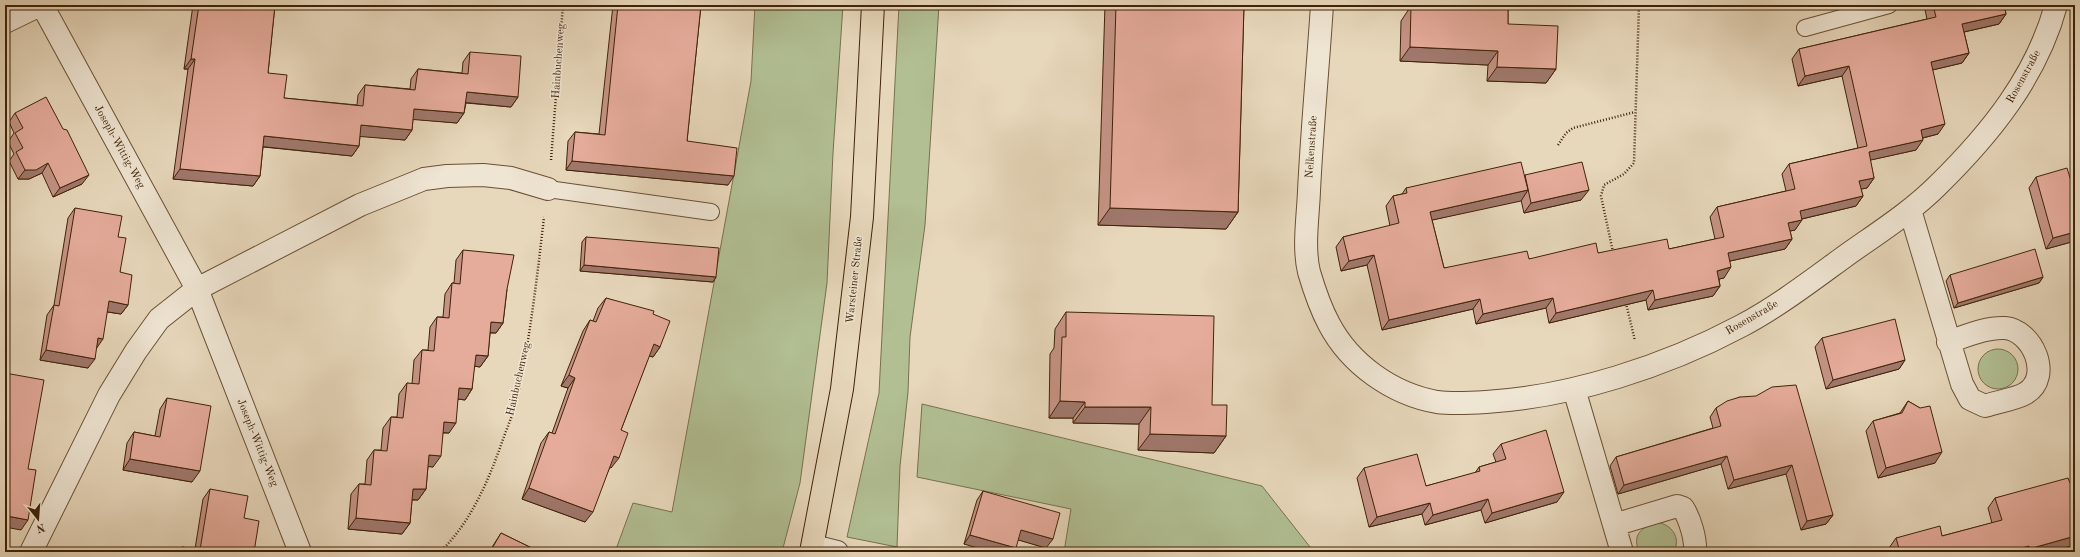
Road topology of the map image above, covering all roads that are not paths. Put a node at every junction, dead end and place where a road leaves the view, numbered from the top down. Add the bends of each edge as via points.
1 (41, 5) edge
2 (873, 5) edge
3 (1322, 5) edge
4 (1888, 5) edge
5 (2056, 5) edge
6 (5, 22) edge
7 (1805, 28) dead end
8 (548, 188) joint
9 (1910, 210) junction
10 (711, 212) dead end
11 (1315, 288) joint
12 (197, 289) junction
13 (1948, 342) dead end
14 (1574, 389) junction
15 (1614, 525) junction
16 (812, 549) edge
17 (31, 552) edge
18 (300, 552) edge
19 (838, 552) edge
20 (1622, 552) edge
21 (1695, 552) edge

1 - 6 street
1 - 12 street, Joseph-Wittig-Weg
2 - 16 main road, Warsteiner Straße via 860,232 842,389
3 - 11 street, Nelkenstraße via 1307,235 1309,270
4 - 7 lane
5 - 9 street, Rosenstraße via 2044,39 2011,103 1964,158
8 - 10 lane
8 - 12 street via 511,178 483,175 424,179 360,205
9 - 13 street
9 - 14 street, Rosenstraße via 1742,326 1643,369
11 - 14 street, Rosenstraße via 1329,325 1353,358 1383,381 1400,390 1439,402 1470,403
12 - 17 street via 159,320 136,351 109,395
12 - 18 street, Joseph-Wittig-Weg
14 - 15 street
15 - 20 street
15 - 21 street via 1677,506 1683,508 1695,541
16 - 19 street

